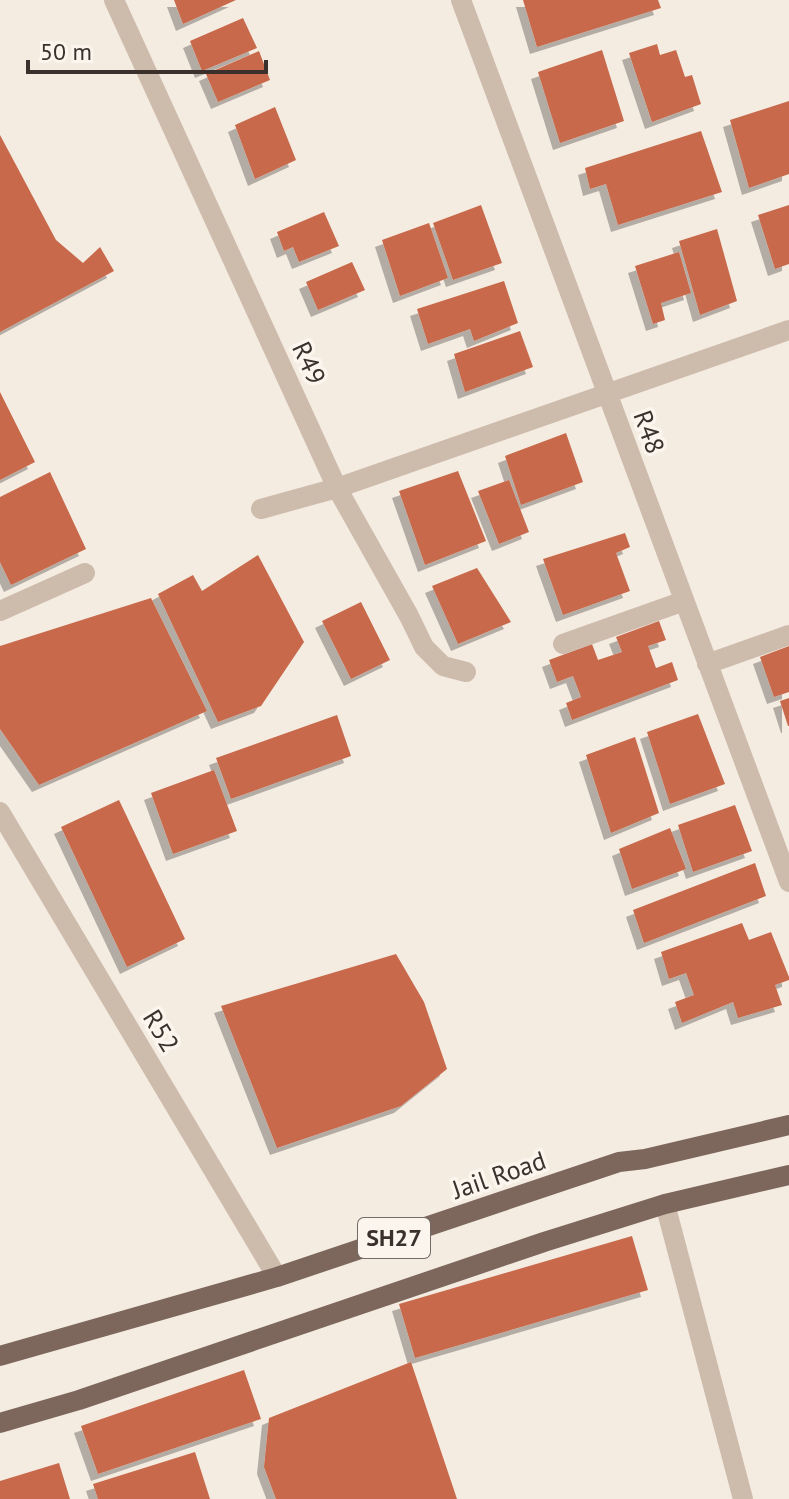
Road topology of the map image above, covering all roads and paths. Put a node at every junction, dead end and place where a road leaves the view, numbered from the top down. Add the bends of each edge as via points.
1 (114, 0) edge
2 (461, 0) edge
3 (789, 330) edge
4 (607, 393) junction
5 (337, 488) junction
6 (261, 509) dead end
7 (85, 573) dead end
8 (684, 601) junction
9 (0, 611) edge
10 (789, 635) edge
11 (563, 644) dead end
12 (707, 664) junction
13 (466, 672) dead end
14 (0, 812) edge
15 (789, 882) edge
16 (789, 1125) edge
17 (789, 1175) edge
18 (665, 1204) junction
19 (277, 1277) junction
20 (0, 1356) edge
21 (0, 1423) edge
22 (743, 1499) edge

1 - 5 street, R49
2 - 4 street, R48
3 - 4 street
4 - 5 street
4 - 8 street, R48
5 - 6 street
5 - 13 street, R49 via 424,647 443,666
7 - 9 street
8 - 11 street
8 - 12 street, R48
10 - 12 street
12 - 15 street, R48
14 - 19 street, R52
16 - 19 main road, Jail Road / SH27 via 619,1162
17 - 18 main road
18 - 21 main road
18 - 22 street
19 - 20 main road, Jail Road / SH27

